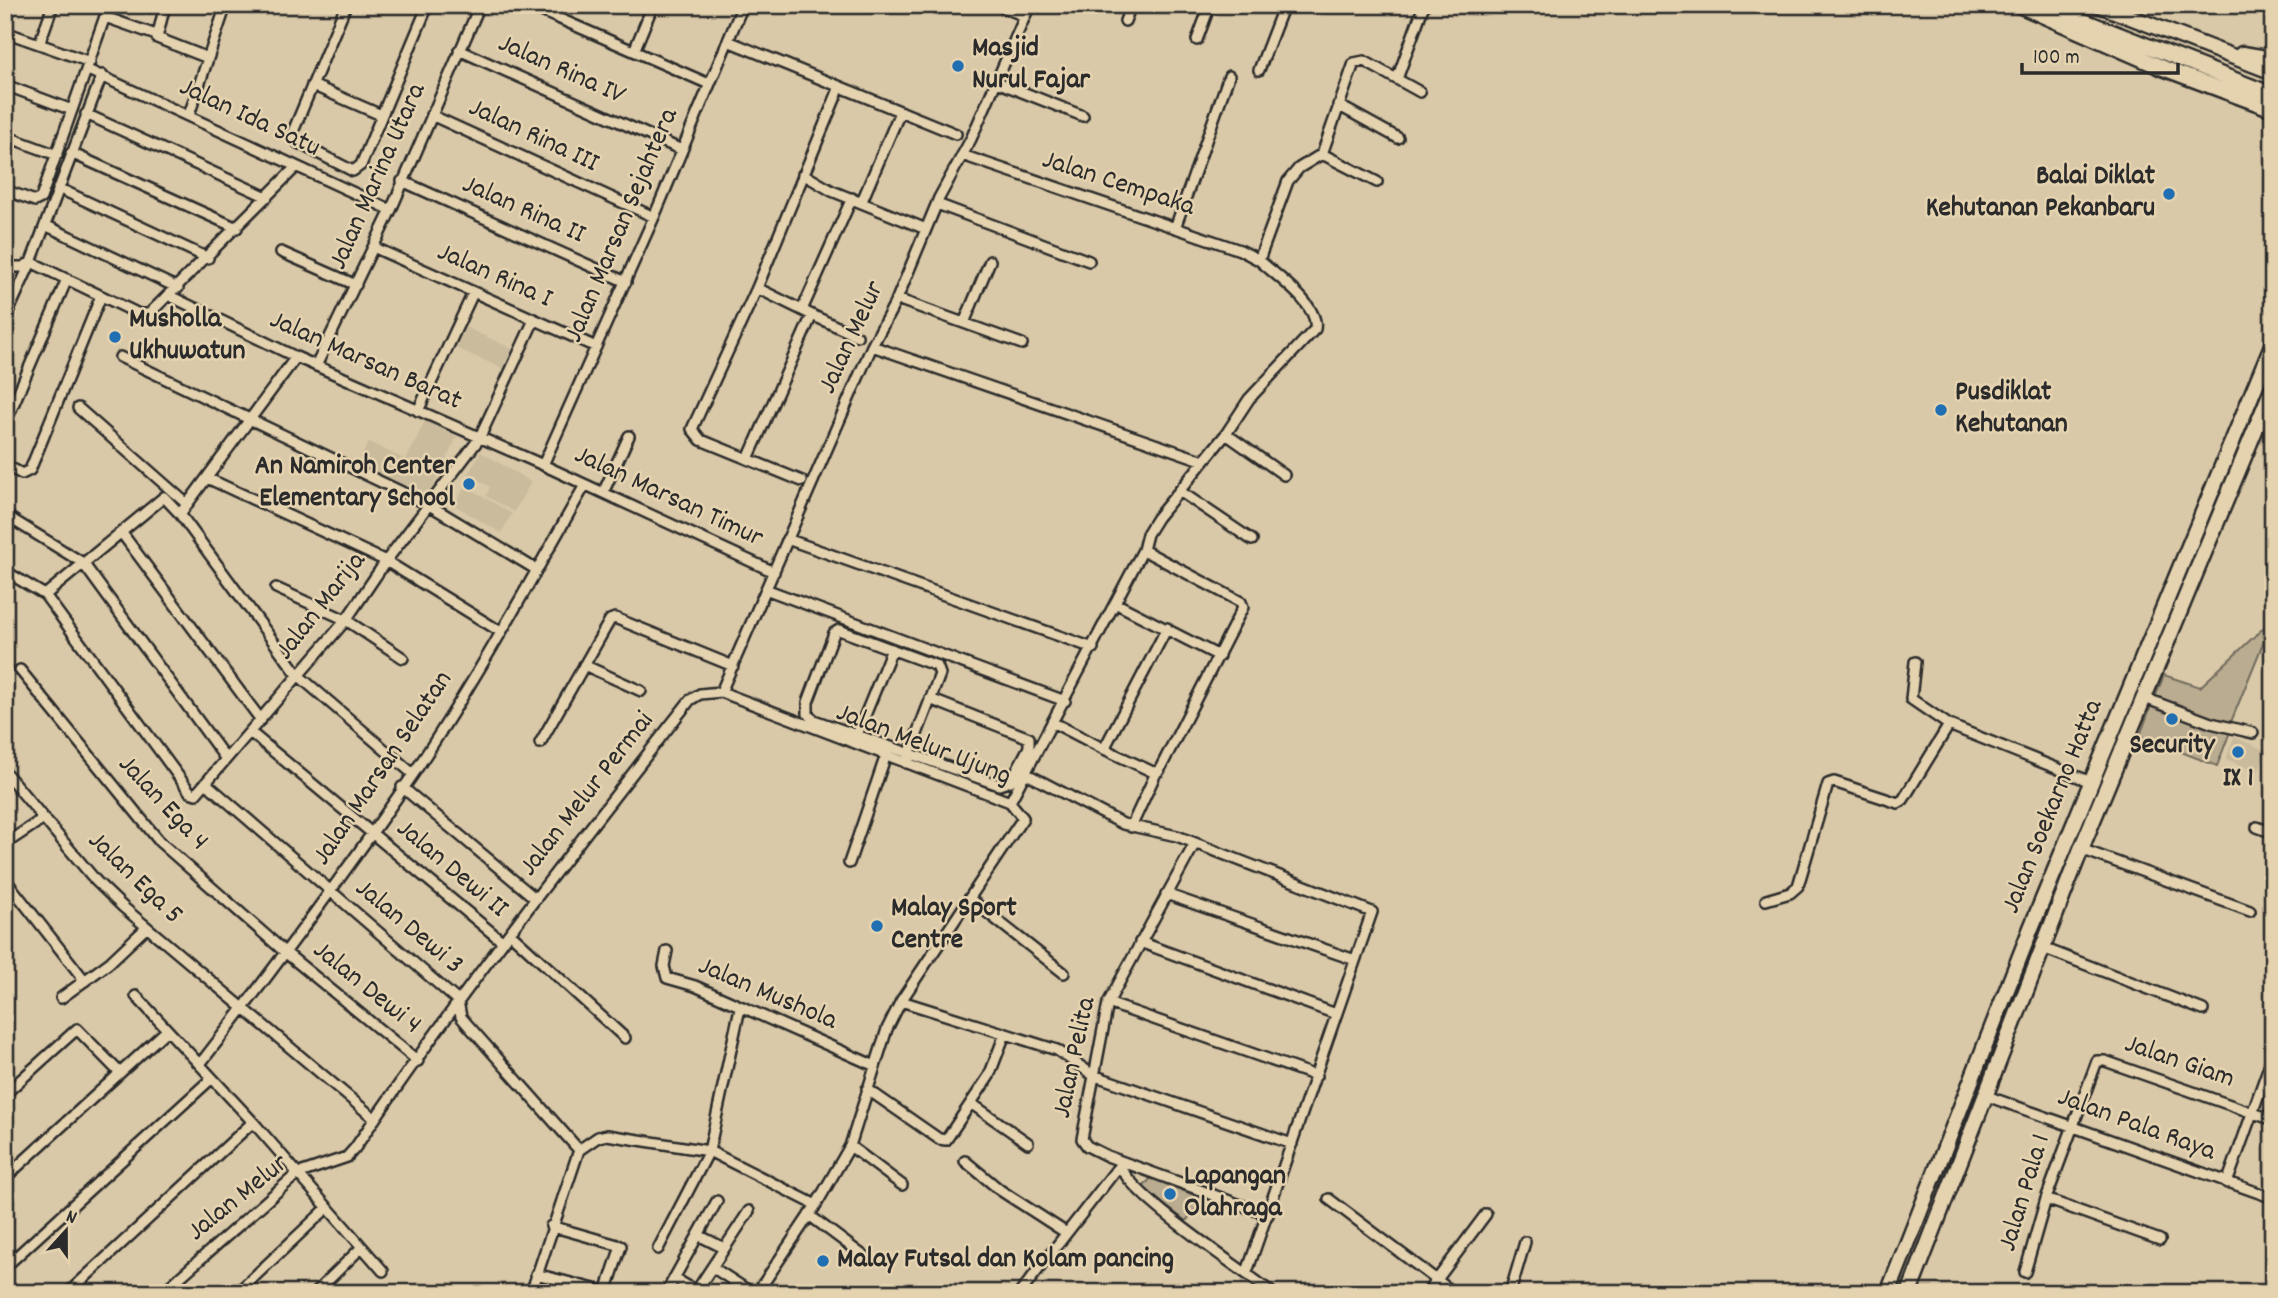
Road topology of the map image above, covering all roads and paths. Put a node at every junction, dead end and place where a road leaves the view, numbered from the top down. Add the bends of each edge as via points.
1 (53, 5) edge
2 (109, 5) edge
3 (165, 5) edge
4 (226, 5) edge
5 (346, 5) edge
6 (428, 5) edge
7 (480, 5) edge
8 (528, 5) edge
9 (653, 5) edge
10 (743, 5) edge
11 (997, 5) edge
12 (1030, 5) edge
13 (1131, 5) edge
14 (1210, 5) edge
15 (1284, 5) edge
16 (1424, 5) edge
17 (2019, 5) edge
18 (2043, 5) edge
19 (2099, 5) edge
20 (1025, 16) junction
21 (105, 17) junction
22 (1125, 20) dead end
23 (5, 32) edge
24 (156, 35) junction
25 (1197, 40) dead end
26 (728, 41) junction
27 (40, 42) junction
28 (459, 50) junction
29 (634, 51) junction
30 (2217, 51) junction
31 (208, 58) junction
32 (2273, 58) edge
33 (89, 66) junction
34 (1259, 70) dead end
35 (2273, 72) edge
36 (102, 75) junction
37 (1229, 76) dead end
38 (1397, 79) junction
39 (997, 82) junction
40 (709, 83) junction
41 (5, 85) edge
42 (312, 85) junction
43 (839, 89) junction
44 (1420, 92) dead end
45 (1338, 105) junction
46 (2270, 106) edge
47 (72, 110) junction
48 (900, 112) junction
49 (86, 114) junction
50 (189, 115) junction
51 (381, 115) junction
52 (431, 115) junction
53 (1083, 116) dead end
54 (956, 134) dead end
55 (5, 135) edge
56 (1398, 138) dead end
57 (682, 150) junction
58 (71, 153) junction
59 (1322, 154) junction
60 (57, 155) junction
61 (962, 155) junction
62 (296, 167) junction
63 (803, 174) junction
64 (402, 181) junction
65 (1377, 182) dead end
66 (58, 188) junction
67 (5, 190) edge
68 (267, 197) junction
69 (857, 200) junction
70 (937, 204) junction
71 (391, 210) junction
72 (654, 217) junction
73 (45, 225) junction
74 (237, 228) junction
75 (1175, 228) junction
76 (926, 229) junction
77 (373, 247) junction
78 (281, 252) dead end
79 (208, 258) junction
80 (1259, 260) junction
81 (990, 261) dead end
82 (1090, 261) dead end
83 (31, 262) junction
84 (8, 266) edge
85 (67, 279) junction
86 (5, 281) edge
87 (625, 282) junction
88 (356, 285) junction
89 (178, 288) junction
90 (757, 288) junction
91 (473, 293) junction
92 (101, 296) junction
93 (170, 296) junction
94 (897, 299) junction
95 (802, 310) junction
96 (813, 315) junction
97 (5, 319) edge
98 (534, 320) junction
99 (964, 323) junction
100 (857, 336) dead end
101 (2273, 343) edge
102 (1022, 344) dead end
103 (872, 346) junction
104 (596, 347) junction
105 (120, 357) dead end
106 (296, 357) junction
107 (316, 366) junction
108 (2273, 387) edge
109 (78, 408) dead end
110 (418, 411) junction
111 (250, 420) junction
112 (5, 424) edge
113 (1226, 434) junction
114 (629, 436) dead end
115 (479, 439) junction
116 (748, 459) junction
117 (1204, 461) junction
118 (542, 464) junction
119 (5, 465) edge
120 (1284, 475) dead end
121 (206, 478) junction
122 (802, 481) dead end
123 (585, 485) junction
124 (1181, 492) junction
125 (603, 493) junction
126 (187, 504) junction
127 (429, 505) junction
128 (5, 514) edge
129 (180, 514) junction
130 (121, 532) junction
131 (787, 539) junction
132 (1252, 540) dead end
133 (1143, 550) junction
134 (386, 561) junction
135 (83, 563) junction
136 (537, 570) junction
137 (5, 572) edge
138 (774, 572) junction
139 (276, 588) dead end
140 (768, 590) junction
141 (45, 595) junction
142 (1117, 604) junction
143 (346, 620) junction
144 (2155, 626) junction
145 (1167, 628) junction
146 (2170, 631) junction
147 (500, 632) junction
148 (1093, 648) junction
149 (892, 649) junction
150 (1219, 656) junction
151 (403, 658) dead end
152 (1914, 663) dead end
153 (584, 665) junction
154 (733, 666) junction
155 (20, 670) dead end
156 (298, 675) junction
157 (641, 691) dead end
158 (721, 692) junction
159 (2142, 697) junction
160 (930, 699) junction
161 (1065, 701) junction
162 (261, 720) junction
163 (1054, 723) junction
164 (1949, 725) junction
165 (250, 732) junction
166 (2253, 733) dead end
167 (857, 735) junction
168 (540, 743) dead end
169 (1104, 749) junction
170 (886, 755) junction
171 (907, 758) junction
172 (226, 760) junction
173 (5, 772) edge
174 (1025, 773) junction
175 (1156, 773) junction
176 (413, 774) junction
177 (2091, 782) junction
178 (207, 784) junction
179 (402, 787) junction
180 (1010, 802) junction
181 (44, 818) junction
182 (1131, 827) junction
183 (2257, 827) dead end
184 (371, 832) junction
185 (2273, 833) edge
186 (1195, 843) junction
187 (5, 844) edge
188 (2081, 849) junction
189 (849, 863) dead end
190 (5, 879) edge
191 (329, 891) junction
192 (1166, 894) junction
193 (536, 899) junction
194 (970, 899) junction
195 (1766, 900) dead end
196 (2250, 911) dead end
197 (147, 928) junction
198 (510, 933) junction
199 (503, 942) junction
200 (1140, 942) junction
201 (2043, 948) junction
202 (667, 951) dead end
203 (286, 953) junction
204 (1355, 960) junction
205 (1064, 972) dead end
206 (85, 981) junction
207 (136, 996) dead end
208 (61, 998) dead end
209 (458, 1001) junction
210 (901, 1001) junction
211 (1108, 1003) junction
212 (244, 1007) junction
213 (740, 1008) junction
214 (2203, 1010) dead end
215 (1336, 1014) junction
216 (167, 1030) junction
217 (1005, 1034) junction
218 (625, 1038) dead end
219 (2273, 1055) edge
220 (418, 1061) junction
221 (200, 1064) junction
222 (875, 1066) junction
223 (120, 1073) junction
224 (1093, 1075) junction
225 (1316, 1076) junction
226 (212, 1078) junction
227 (867, 1089) junction
228 (5, 1094) edge
229 (1984, 1095) junction
230 (972, 1104) junction
231 (2254, 1113) junction
232 (375, 1119) junction
233 (2273, 1120) edge
234 (253, 1122) junction
235 (2071, 1126) junction
236 (1028, 1143) dead end
237 (1292, 1144) junction
238 (850, 1146) junction
239 (579, 1150) junction
240 (709, 1151) junction
241 (965, 1161) dead end
242 (1119, 1163) junction
243 (297, 1174) junction
244 (5, 1178) edge
245 (2227, 1183) junction
246 (902, 1185) dead end
247 (2273, 1198) edge
248 (1329, 1199) dead end
249 (2046, 1199) junction
250 (716, 1201) dead end
251 (816, 1205) junction
252 (327, 1208) junction
253 (749, 1211) dead end
254 (1486, 1214) dead end
255 (809, 1215) junction
256 (1268, 1215) junction
257 (551, 1226) junction
258 (1065, 1233) junction
259 (698, 1235) junction
260 (2160, 1240) dead end
261 (1525, 1242) dead end
262 (362, 1247) junction
263 (724, 1248) junction
264 (658, 1249) dead end
265 (865, 1257) dead end
266 (5, 1266) edge
267 (712, 1267) junction
268 (383, 1271) dead end
269 (1247, 1272) junction
270 (2025, 1272) dead end
271 (536, 1274) junction
272 (674, 1278) junction
273 (1437, 1281) junction
274 (608, 1292) edge
275 (695, 1292) edge
276 (68, 1293) edge
277 (162, 1293) edge
278 (237, 1293) edge
279 (315, 1293) edge
280 (531, 1293) edge
281 (666, 1293) edge
282 (755, 1293) edge
283 (1020, 1293) edge
284 (1272, 1293) edge
285 (1427, 1293) edge
286 (1454, 1293) edge
287 (1510, 1293) edge
288 (1888, 1293) edge
289 (1909, 1293) edge

1 - 27 street
2 - 21 street
3 - 24 street
4 - 31 street
5 - 42 street
6 - 51 street
7 - 28 street, Jalan Marina Utara
8 - 29 street
9 - 29 street
10 - 26 street, Jalan Marsan Sejahtera
11 - 20 street
12 - 20 street, Jalan Melur
13 - 22 street
14 - 25 street
15 - 34 street
16 - 38 street
17 - 46 main road via 2164,68
18 - 46 main road
19 - 30 main road
20 - 39 street, Jalan Melur
21 - 24 street
21 - 33 street
23 - 27 street, Jalan Ida Satu
24 - 31 street
26 - 40 street, Jalan Marsan Sejahtera
26 - 43 street
27 - 33 street, Jalan Ida Satu
28 - 52 street, Jalan Marina Utara
28 - 57 street, Jalan Rina IV
29 - 40 street
30 - 32 main road
30 - 35 main road
31 - 50 street
33 - 36 street, Jalan Ida Satu
33 - 47 street
36 - 49 street
36 - 50 street, Jalan Ida Satu
37 - 75 street
38 - 44 street
38 - 45 street via 1357,60
39 - 53 street
39 - 61 street, Jalan Melur
40 - 57 street, Jalan Marsan Sejahtera
41 - 47 street
42 - 51 street
42 - 51 street via 293,138 347,170 353,172 361,165
43 - 48 street
43 - 63 street
45 - 56 street
45 - 59 street
47 - 60 street
48 - 54 street
48 - 69 street
49 - 58 street
49 - 68 street
50 - 62 street, Jalan Ida Satu
52 - 64 street, Jalan Marina Utara
52 - 72 street, Jalan Rina III
55 - 60 street
57 - 72 street, Jalan Marsan Sejahtera
58 - 66 street
58 - 74 street
59 - 65 street
59 - 80 street via 1288,181
60 - 67 street via 39,200
61 - 70 street, Jalan Melur
61 - 75 street, Jalan Cempaka
62 - 68 street
62 - 71 street, Jalan Ida Satu
63 - 69 street
63 - 90 street
64 - 71 street, Jalan Marina Utara
64 - 87 street, Jalan Rina II
66 - 73 street
66 - 79 street
68 - 74 street
69 - 76 street
69 - 95 street
70 - 76 street, Jalan Melur
70 - 82 street
71 - 77 street, Jalan Marina Utara
72 - 87 street, Jalan Marsan Sejahtera
73 - 83 street
73 - 89 street
74 - 79 street
75 - 80 street, Jalan Cempaka
76 - 94 street, Jalan Melur
77 - 88 street, Jalan Marina Utara
77 - 91 street, Jalan Rina I
78 - 88 street
79 - 89 street
80 - 113 street, Jalan Cempaka via 1305,301 1316,323 1313,333 1249,398
81 - 99 street
83 - 84 street via 23,268
83 - 85 street
83 - 97 street
84 - 86 street
85 - 92 street
85 - 112 street
87 - 104 street, Jalan Marsan Sejahtera
88 - 107 street, Jalan Marina Utara
89 - 93 street
90 - 95 street
90 - 116 street via 692,429 696,436
91 - 98 street, Jalan Rina I
91 - 110 street
92 - 93 street via 144,315
92 - 119 street via 30,470 22,474
93 - 106 street, Jalan Marsan Barat
94 - 99 street
94 - 103 street, Jalan Melur
95 - 96 street
96 - 100 street
96 - 116 street
98 - 104 street, Jalan Rina I
98 - 115 street, Jalan Marija
99 - 102 street
101 - 144 main road, Jalan Soekarno Hatta
103 - 117 street
103 - 131 street, Jalan Melur
104 - 118 street, Jalan Marsan Sejahtera
105 - 111 street
106 - 107 street, Jalan Marsan Barat
106 - 111 street
107 - 110 street, Jalan Marsan Barat
108 - 146 main road, Jalan Soekarno Hatta
109 - 126 street
110 - 115 street, Jalan Marsan Barat
111 - 121 street
111 - 127 street
113 - 117 street
113 - 120 street
114 - 125 street
115 - 118 street, Jalan Marsan Barat
115 - 127 street, Jalan Marija
116 - 122 street
117 - 124 street
118 - 123 street, Jalan Marsan Timur
121 - 126 street
121 - 134 street
123 - 125 street, Jalan Marsan Timur
123 - 136 street, Jalan Marsan Selatan
124 - 132 street
124 - 133 street via 1157,518
125 - 138 street, Jalan Marsan Timur
126 - 129 street
127 - 134 street, Jalan Marija
127 - 136 street
128 - 135 street
129 - 130 street via 162,498
129 - 156 street
130 - 135 street
130 - 162 street
131 - 138 street, Jalan Melur
131 - 148 street
133 - 142 street
133 - 150 street via 1241,602 1242,613
134 - 143 street, Jalan Marija
134 - 147 street
135 - 141 street
135 - 172 street
136 - 147 street, Jalan Marsan Selatan
137 - 141 street
138 - 140 street, Jalan Melur
139 - 143 street
140 - 154 street, Jalan Melur
140 - 161 street
141 - 178 street, Jalan Marija via 193,794
142 - 145 street
142 - 148 street
143 - 151 street
143 - 156 street, Jalan Marija
144 - 146 main road
144 - 177 main road, Jalan Soekarno Hatta
145 - 150 street
145 - 169 street
146 - 159 main road, Jalan Soekarno Hatta
147 - 176 street, Jalan Marsan Selatan
148 - 161 street
149 - 160 street via 937,666 940,674
149 - 167 street
149 - 167 street via 839,630 834,633 807,709 814,720
150 - 175 street
152 - 164 street via 1911,699
153 - 154 street via 610,620 618,617
153 - 157 street
153 - 168 street
154 - 158 street, Jalan Melur
155 - 203 street, Jalan Ega 4 via 146,828
156 - 162 street, Jalan Marija
156 - 176 street
158 - 170 street, Jalan Melur Ujung
158 - 193 street, Jalan Melur Permai via 690,700
159 - 166 street
159 - 188 main road, Jalan Soekarno Hatta
160 - 171 street
160 - 171 street via 1029,738 1029,747 1011,781 1003,785
161 - 163 street
162 - 165 street, Jalan Marija
163 - 169 street
163 - 174 street
164 - 177 street
164 - 195 street via 1898,803 1828,784 1798,886
165 - 172 street, Jalan Marija
165 - 184 street, Jalan Dewi II
167 - 171 street
169 - 175 street
170 - 171 street, Jalan Melur Ujung
170 - 189 street
171 - 180 street, Jalan Melur Ujung
172 - 178 street, Jalan Marija
173 - 181 street, Jalan Ega 5
174 - 180 street
174 - 182 street
175 - 182 street
176 - 179 street, Jalan Marsan Selatan
177 - 288 main road, Jalan Soekarno Hatta
178 - 191 street, Jalan Dewi 3
179 - 184 street, Jalan Marsan Selatan
179 - 193 street
180 - 194 street, Jalan Melur Ujung via 1023,820
181 - 187 street
181 - 197 street, Jalan Ega 5 via 96,881
182 - 186 street
183 - 185 street
184 - 191 street, Jalan Marsan Selatan
184 - 199 street, Jalan Dewi II
186 - 192 street, Jalan Pelita
186 - 204 street via 1371,910
188 - 196 street
188 - 201 main road, Jalan Soekarno Hatta
190 - 206 street
191 - 203 street, Jalan Marsan Selatan
191 - 209 street, Jalan Dewi 3
192 - 200 street, Jalan Pelita
192 - 204 street
193 - 198 street, Jalan Melur Permai
194 - 205 street
194 - 210 street, Jalan Melur Ujung
197 - 206 street
197 - 212 street, Jalan Ega 5
198 - 199 street, Jalan Melur Permai
198 - 218 street
199 - 209 street, Jalan Melur Permai
200 - 211 street, Jalan Pelita
200 - 215 street
201 - 214 street
201 - 229 main road, Jalan Soekarno Hatta
202 - 213 street, Jalan Mushola via 667,978
203 - 212 street, Jalan Marsan Selatan
203 - 220 street, Jalan Dewi 4
204 - 215 street
206 - 208 street
207 - 216 street
209 - 220 street, Jalan Melur
209 - 239 street via 461,1017
210 - 217 street
210 - 222 street, Jalan Melur Ujung
211 - 224 street, Jalan Pelita
211 - 225 street
212 - 221 street, Jalan Marsan Selatan
212 - 232 street, Jalan Ega 5
213 - 222 street, Jalan Mushola
213 - 240 street
215 - 225 street
216 - 221 street
216 - 223 street
217 - 224 street via 1057,1050
217 - 230 street
219 - 231 street
220 - 232 street, Jalan Melur
221 - 226 street
222 - 227 street, Jalan Melur Ujung
223 - 228 street via 77,1029
223 - 244 street
224 - 237 street
224 - 242 street, Jalan Pelita via 1082,1139
225 - 237 street
226 - 234 street
226 - 266 street
227 - 230 street via 943,1140
227 - 238 street, Jalan Melur Ujung
229 - 235 street, Jalan Pala Raya
229 - 289 main road, Jalan Soekarno Hatta
230 - 236 street
231 - 233 street, Jalan Giam
231 - 235 street, Jalan Giam via 2099,1060
231 - 245 street
232 - 243 street, Jalan Melur via 347,1157
234 - 243 street
234 - 276 street
235 - 245 street, Jalan Pala Raya
235 - 249 street, Jalan Pala 1
237 - 256 street
238 - 246 street
238 - 251 street, Jalan Melur Ujung
239 - 240 street via 607,1135
239 - 257 street
240 - 251 street
240 - 264 street
241 - 258 street
242 - 256 street
242 - 258 street
242 - 269 street, Jalan Pelita via 1125,1177 1152,1203
243 - 252 street
243 - 277 street, Jalan Melur
245 - 247 street, Jalan Pala Raya
248 - 273 street
249 - 260 street
249 - 270 street, Jalan Pala 1
250 - 259 street
251 - 255 street, Jalan Melur Ujung
252 - 262 street
252 - 278 street
253 - 263 street
254 - 273 street
255 - 265 street
255 - 282 street, Jalan Melur Ujung
256 - 269 street
257 - 271 street
257 - 274 street via 621,1246
258 - 283 street
259 - 263 street
259 - 272 street
261 - 287 street
262 - 268 street
262 - 279 street
263 - 267 street
267 - 275 street
267 - 282 street
269 - 284 street, Jalan Pelita
271 - 274 street
271 - 280 street
272 - 275 street
272 - 281 street
273 - 285 street
273 - 286 street

